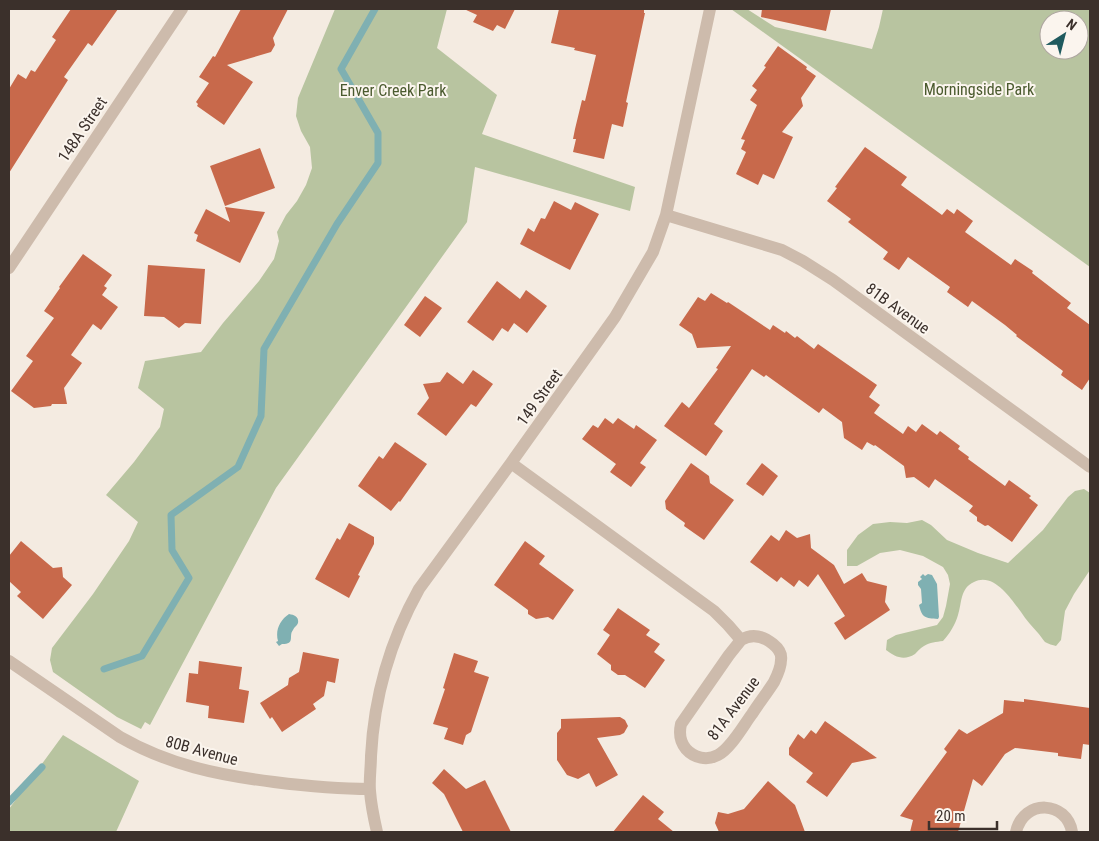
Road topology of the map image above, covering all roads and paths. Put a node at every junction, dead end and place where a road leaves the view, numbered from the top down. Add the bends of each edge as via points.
1 (182, 9) edge
2 (710, 9) edge
3 (666, 215) junction
4 (9, 268) edge
5 (511, 463) junction
6 (1090, 467) edge
7 (742, 640) junction
8 (9, 661) edge
9 (370, 789) junction
10 (377, 832) edge
11 (1016, 832) edge
12 (1072, 832) edge

1 - 4 street, 148A Street
2 - 3 street, 149 Street
3 - 5 street, 149 Street via 653,252 615,317
3 - 6 street, 81B Avenue via 774,248 803,261
5 - 7 street via 714,611
5 - 9 street, 149 Street via 419,589 400,626 376,705
7 - 7 street, 81A Avenue via 682,724 680,733 684,746 700,758 713,757 726,749 770,689 782,662 780,652 766,639 751,636
8 - 9 street, 80B Avenue via 120,737 168,760 210,772 260,780 332,789
9 - 10 street
11 - 12 street via 1024,815 1043,808 1062,814

